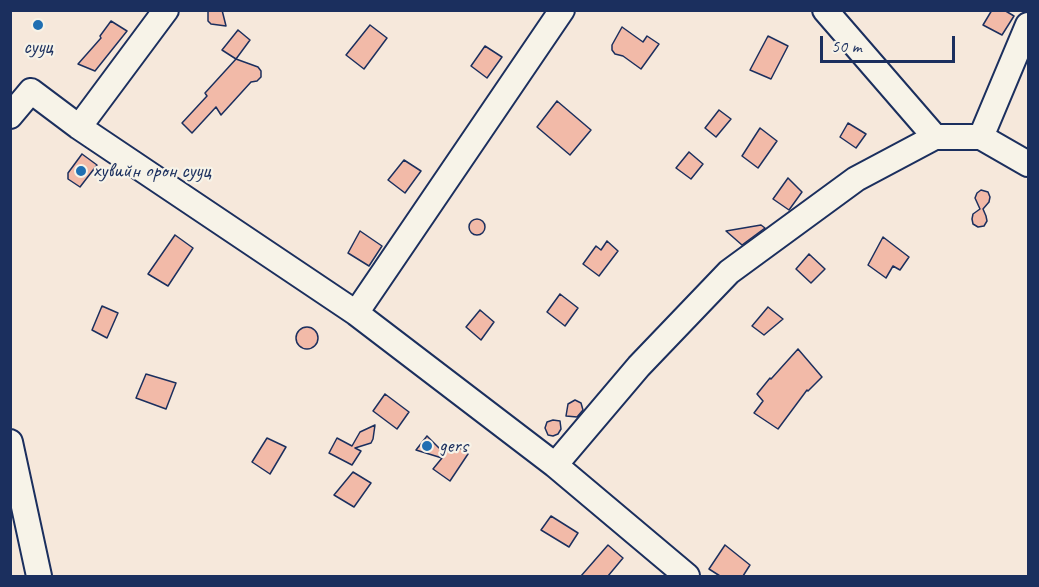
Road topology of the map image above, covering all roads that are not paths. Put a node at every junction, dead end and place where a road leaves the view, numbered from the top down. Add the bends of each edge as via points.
1 (166, 10) edge
2 (562, 10) edge
3 (825, 10) edge
4 (1029, 25) edge
5 (10, 116) edge
6 (79, 127) junction
7 (935, 137) junction
8 (981, 137) junction
9 (1029, 164) edge
10 (356, 313) junction
11 (10, 442) edge
12 (555, 465) junction
13 (677, 573) edge
14 (39, 576) edge

1 - 6 street
2 - 10 street
3 - 7 street
4 - 8 street
5 - 6 street via 31,91
6 - 10 street
7 - 8 street
7 - 12 street via 856,179 729,272 639,366
8 - 9 street
10 - 12 street
11 - 14 street
12 - 13 street

